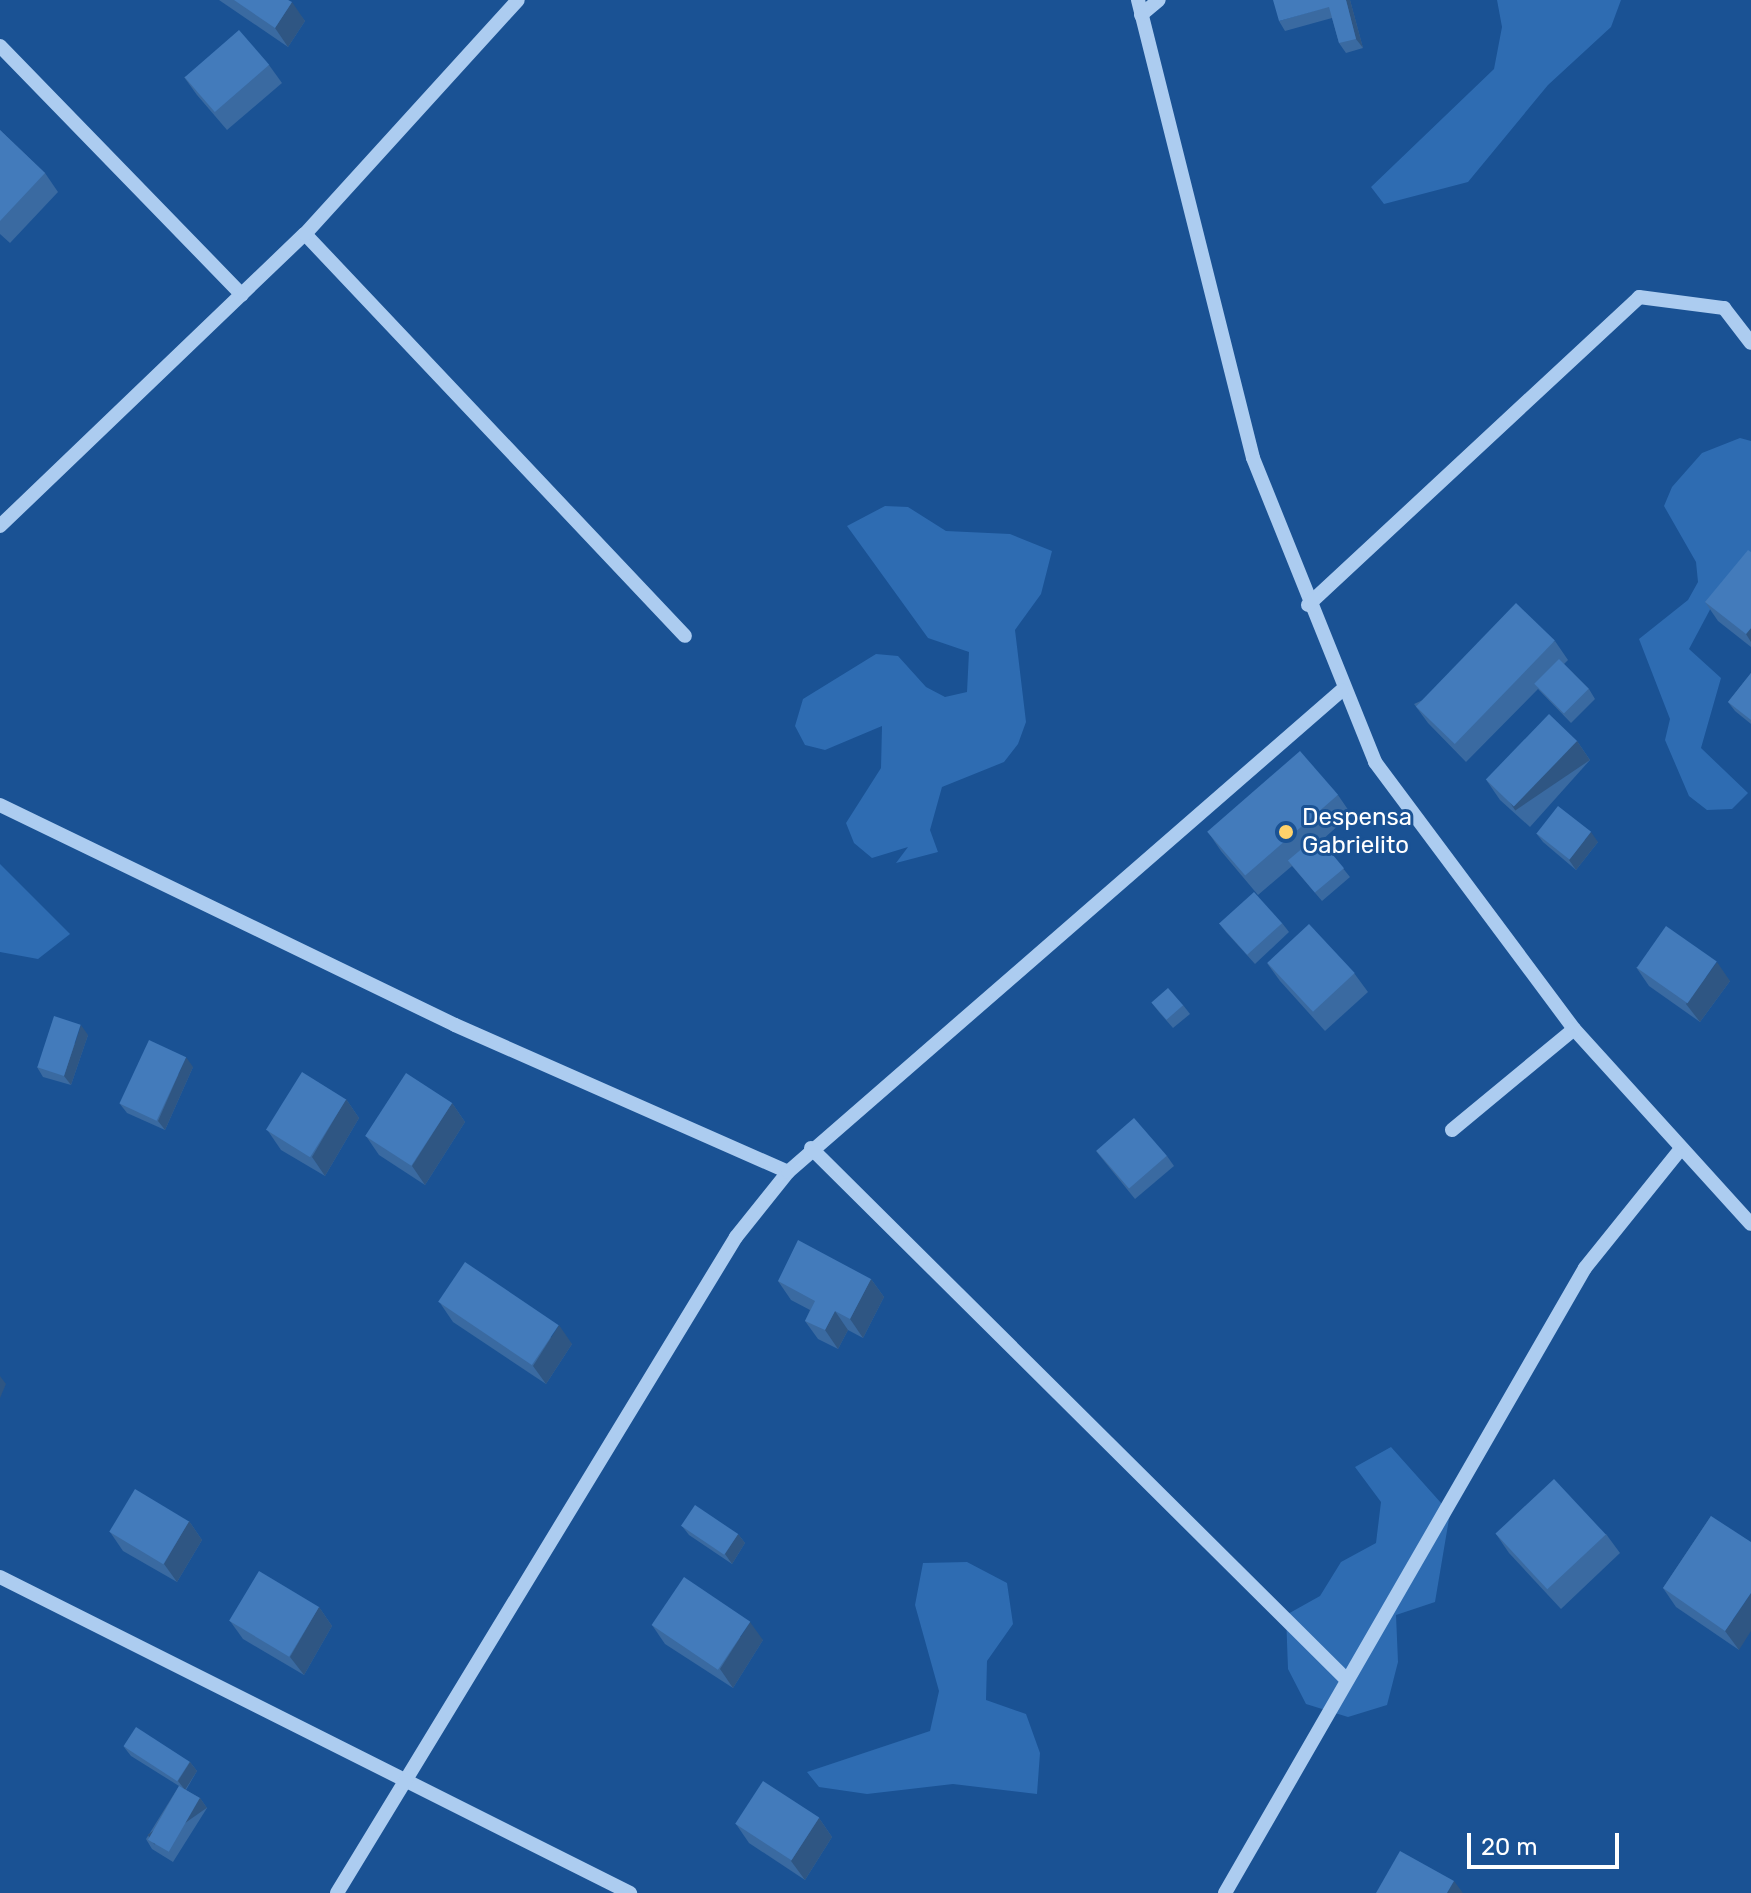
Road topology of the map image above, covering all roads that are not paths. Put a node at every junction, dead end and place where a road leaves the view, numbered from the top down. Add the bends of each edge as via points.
1 (518, 0) edge
2 (1138, 0) edge
3 (1159, 0) edge
4 (1141, 15) junction
5 (0, 46) edge
6 (305, 234) junction
7 (242, 295) junction
8 (1751, 343) edge
9 (0, 526) edge
10 (1308, 605) junction
11 (685, 636) dead end
12 (1342, 690) junction
13 (0, 805) edge
14 (1574, 1029) junction
15 (1452, 1130) dead end
16 (811, 1148) junction
17 (1679, 1151) junction
18 (788, 1172) junction
19 (1751, 1224) edge
20 (0, 1577) edge
21 (1346, 1679) junction
22 (407, 1775) junction
23 (337, 1893) edge
24 (630, 1893) edge
25 (1225, 1893) edge

1 - 6 street
2 - 4 street
3 - 4 street
4 - 10 street via 1253,458
5 - 7 street
6 - 7 street
6 - 11 street
7 - 9 street
8 - 10 street via 1724,308 1639,297
10 - 12 street
12 - 14 street via 1375,762
12 - 16 street
13 - 18 street via 427,1011
14 - 15 street
14 - 17 street
16 - 18 street
16 - 21 street
17 - 19 street
17 - 21 street via 1585,1268
18 - 22 street via 736,1237
20 - 22 street
21 - 25 street
22 - 23 street
22 - 24 street

